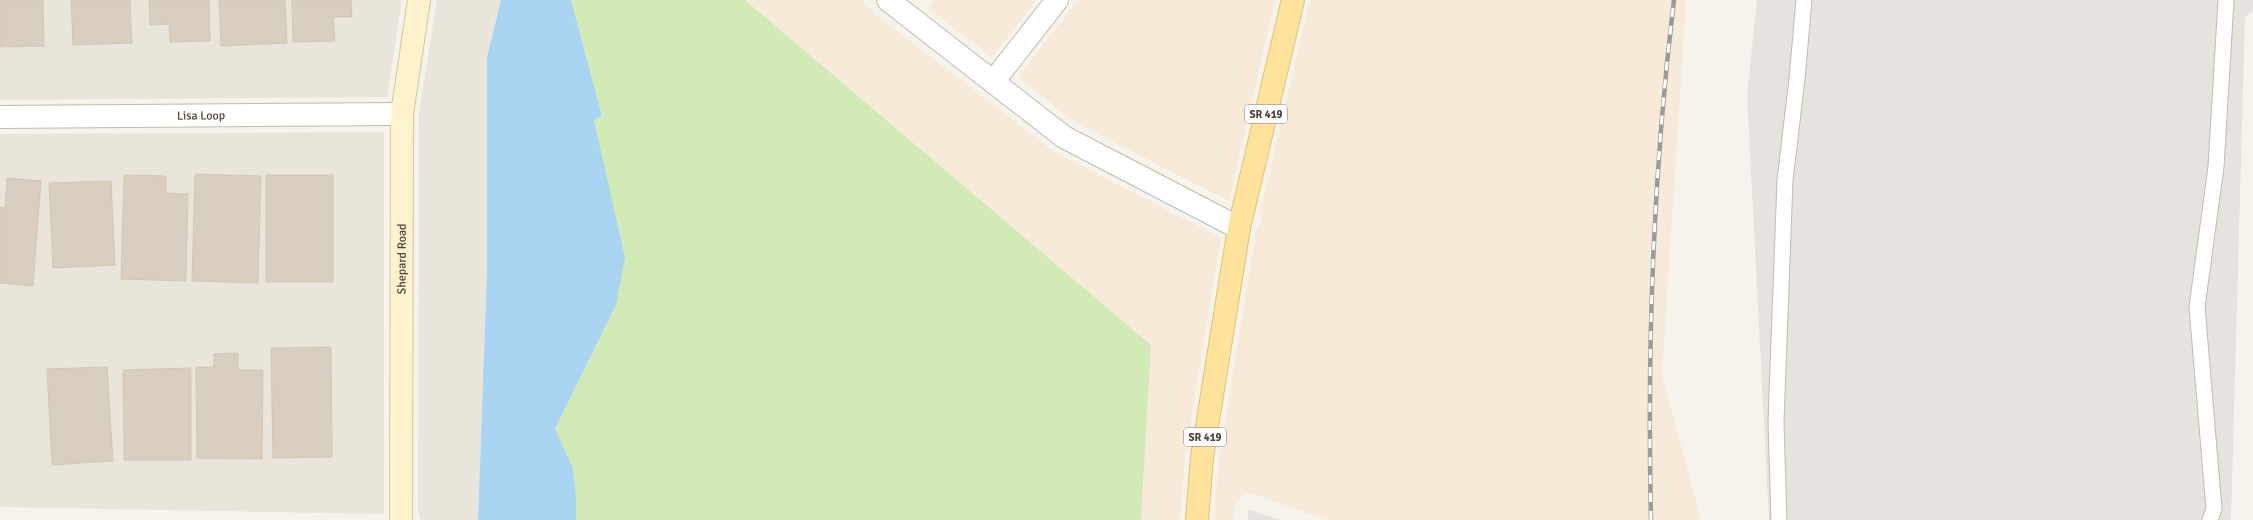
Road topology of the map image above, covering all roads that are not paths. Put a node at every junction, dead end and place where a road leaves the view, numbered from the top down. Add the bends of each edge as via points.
1 (420, 0) edge
2 (1057, 0) edge
3 (1293, 0) edge
4 (1804, 0) edge
5 (2226, 0) edge
6 (902, 4) edge
7 (993, 82) junction
8 (402, 114) junction
9 (0, 117) edge
10 (1240, 228) junction
11 (401, 520) edge
12 (1197, 520) edge
13 (1779, 520) edge
14 (2210, 520) edge

1 - 8 street, Shepard Road
2 - 7 street
3 - 10 main road, SR 419
4 - 13 lane via 1785,180 1776,422
5 - 14 lane via 2216,167 2197,306 2214,509
6 - 7 street
7 - 10 street via 1064,137
8 - 9 street, Lisa Loop
8 - 11 street, Shepard Road
10 - 12 main road, SR 419 via 1202,457

